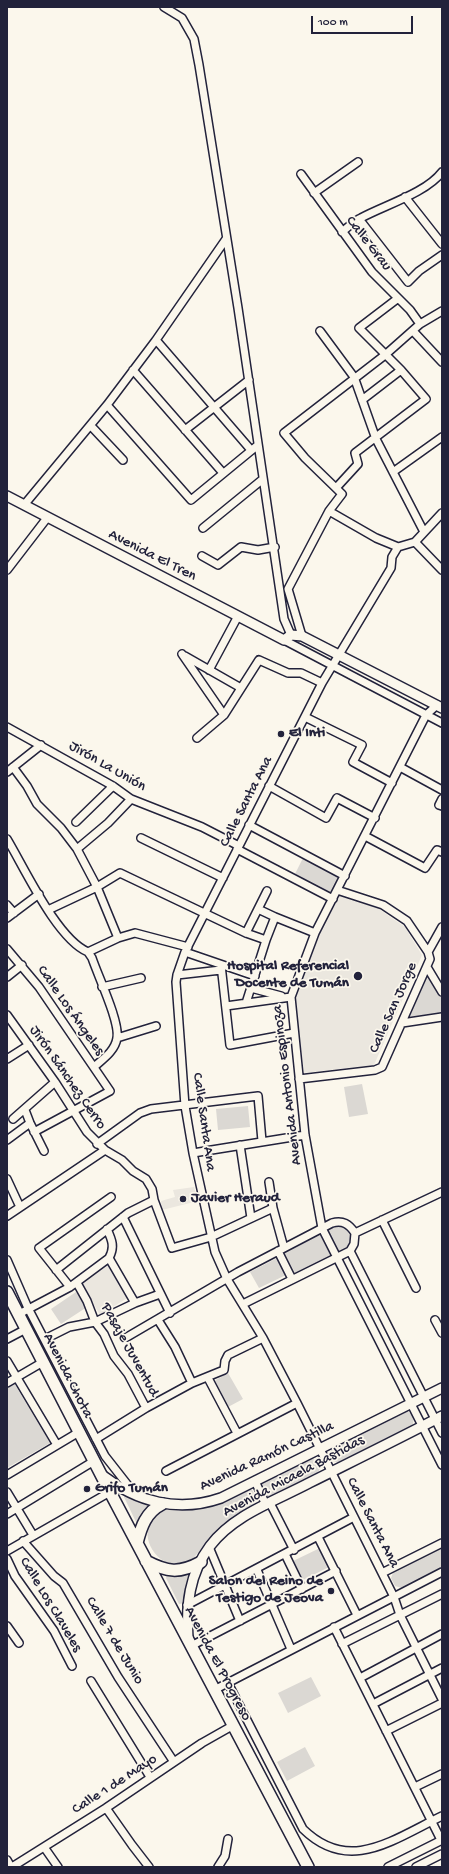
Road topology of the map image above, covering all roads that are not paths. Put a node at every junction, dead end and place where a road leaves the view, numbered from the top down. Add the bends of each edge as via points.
1 (164, 7) edge
2 (358, 162) dead end
3 (301, 174) dead end
4 (441, 178) edge
5 (314, 192) junction
6 (405, 197) junction
7 (359, 219) junction
8 (342, 232) junction
9 (226, 240) junction
10 (442, 244) edge
11 (442, 255) edge
12 (397, 298) junction
13 (442, 311) edge
14 (420, 324) junction
15 (320, 331) dead end
16 (413, 331) junction
17 (156, 340) junction
18 (385, 355) junction
19 (442, 362) edge
20 (133, 370) junction
21 (401, 370) junction
22 (354, 377) junction
23 (249, 380) junction
24 (362, 400) junction
25 (107, 406) junction
26 (213, 406) junction
27 (91, 426) junction
28 (185, 430) junction
29 (442, 437) edge
30 (376, 439) junction
31 (258, 445) junction
32 (251, 450) junction
33 (123, 460) dead end
34 (393, 472) junction
35 (223, 473) junction
36 (263, 479) junction
37 (336, 488) junction
38 (7, 496) edge
39 (24, 505) junction
40 (329, 511) junction
41 (442, 513) edge
42 (47, 518) junction
43 (203, 528) dead end
44 (424, 532) junction
45 (415, 542) junction
46 (274, 547) junction
47 (398, 547) junction
48 (202, 556) dead end
49 (7, 570) edge
50 (442, 570) edge
51 (238, 616) junction
52 (302, 636) junction
53 (288, 637) junction
54 (338, 656) junction
55 (332, 666) junction
56 (210, 670) junction
57 (322, 683) junction
58 (241, 688) junction
59 (439, 707) edge
60 (224, 714) junction
61 (426, 715) junction
62 (305, 717) junction
63 (442, 723) edge
64 (7, 727) edge
65 (197, 738) dead end
66 (41, 745) junction
67 (13, 767) junction
68 (400, 768) junction
69 (7, 772) edge
70 (392, 783) junction
71 (113, 786) junction
72 (269, 786) junction
73 (442, 790) edge
74 (131, 799) junction
75 (442, 799) edge
76 (442, 806) edge
77 (375, 818) junction
78 (76, 822) dead end
79 (249, 825) junction
80 (365, 836) junction
81 (141, 838) dead end
82 (7, 839) edge
83 (238, 848) junction
84 (78, 849) junction
85 (442, 852) edge
86 (344, 876) junction
87 (223, 878) junction
88 (97, 886) junction
89 (337, 890) junction
90 (267, 891) dead end
91 (39, 894) junction
92 (333, 898) junction
93 (7, 905) edge
94 (258, 909) junction
95 (48, 910) junction
96 (204, 913) junction
97 (14, 914) junction
98 (275, 917) junction
99 (7, 918) edge
100 (442, 927) edge
101 (246, 933) junction
102 (315, 933) junction
103 (118, 938) junction
104 (266, 940) junction
105 (7, 948) edge
106 (186, 949) junction
107 (88, 952) junction
108 (429, 956) junction
109 (22, 965) junction
110 (221, 967) junction
111 (427, 967) junction
112 (177, 975) junction
113 (255, 976) junction
114 (7, 977) edge
115 (141, 978) dead end
116 (102, 987) junction
117 (251, 988) junction
118 (442, 992) edge
119 (287, 997) junction
120 (246, 1003) junction
121 (226, 1006) junction
122 (7, 1015) edge
123 (442, 1017) edge
124 (402, 1023) junction
125 (156, 1026) dead end
126 (294, 1033) junction
127 (117, 1038) junction
128 (29, 1045) junction
129 (7, 1059) edge
130 (94, 1067) junction
131 (299, 1079) junction
132 (55, 1082) junction
133 (185, 1106) junction
134 (25, 1110) junction
135 (74, 1111) junction
136 (13, 1119) dead end
137 (30, 1124) junction
138 (34, 1132) junction
139 (305, 1136) junction
140 (7, 1139) edge
141 (262, 1141) junction
142 (97, 1144) junction
143 (240, 1145) junction
144 (105, 1150) junction
145 (44, 1151) dead end
146 (193, 1153) junction
147 (7, 1179) edge
148 (269, 1182) dead end
149 (442, 1192) edge
150 (111, 1197) dead end
151 (154, 1200) junction
152 (20, 1207) junction
153 (273, 1208) junction
154 (7, 1216) edge
155 (123, 1217) junction
156 (251, 1218) junction
157 (382, 1220) junction
158 (322, 1228) junction
159 (107, 1230) junction
160 (355, 1233) junction
161 (211, 1237) junction
162 (281, 1249) junction
163 (350, 1251) junction
164 (109, 1258) junction
165 (337, 1258) junction
166 (7, 1260) edge
167 (56, 1270) junction
168 (292, 1279) junction
169 (227, 1280) junction
170 (77, 1283) junction
171 (70, 1287) junction
172 (416, 1288) dead end
173 (8, 1294) edge
174 (160, 1294) junction
175 (135, 1303) junction
176 (243, 1304) junction
177 (23, 1311) junction
178 (170, 1313) junction
179 (158, 1320) junction
180 (435, 1320) dead end
181 (95, 1322) junction
182 (26, 1329) junction
183 (442, 1333) edge
184 (126, 1337) dead end
185 (263, 1338) junction
186 (7, 1339) edge
187 (45, 1339) junction
188 (7, 1361) edge
189 (43, 1362) junction
190 (16, 1377) junction
191 (208, 1378) junction
192 (7, 1383) edge
193 (192, 1383) junction
194 (442, 1388) edge
195 (423, 1398) junction
196 (297, 1404) junction
197 (411, 1404) junction
198 (146, 1408) junction
199 (439, 1418) edge
200 (423, 1426) junction
201 (79, 1432) junction
202 (237, 1433) junction
203 (442, 1433) edge
204 (96, 1439) junction
205 (57, 1445) junction
206 (320, 1449) junction
207 (94, 1462) junction
208 (442, 1465) edge
209 (166, 1471) dead end
210 (331, 1472) junction
211 (101, 1474) junction
212 (7, 1475) edge
213 (255, 1481) junction
214 (7, 1492) edge
215 (110, 1492) junction
216 (136, 1495) junction
217 (162, 1504) junction
218 (268, 1504) junction
219 (16, 1508) junction
220 (7, 1514) edge
221 (354, 1518) junction
222 (33, 1535) junction
223 (318, 1537) junction
224 (23, 1541) junction
225 (138, 1543) junction
226 (442, 1543) edge
227 (209, 1547) junction
228 (7, 1550) edge
229 (294, 1550) junction
230 (285, 1554) junction
231 (7, 1559) edge
232 (146, 1561) junction
233 (201, 1562) junction
234 (257, 1570) junction
235 (336, 1571) junction
236 (442, 1572) edge
237 (382, 1573) junction
238 (225, 1586) junction
239 (302, 1589) junction
240 (442, 1594) edge
241 (394, 1597) junction
242 (187, 1605) junction
243 (271, 1606) junction
244 (357, 1615) junction
245 (400, 1615) junction
246 (240, 1621) junction
247 (334, 1627) junction
248 (8, 1628) edge
249 (442, 1634) edge
250 (19, 1643) dead end
251 (190, 1643) junction
252 (342, 1644) junction
253 (416, 1648) junction
254 (290, 1649) junction
255 (72, 1666) dead end
256 (442, 1668) edge
257 (429, 1675) junction
258 (360, 1678) junction
259 (91, 1681) dead end
260 (228, 1683) junction
261 (214, 1690) junction
262 (442, 1699) edge
263 (442, 1703) edge
264 (373, 1704) junction
265 (232, 1726) junction
266 (386, 1731) junction
267 (174, 1762) junction
268 (442, 1774) edge
269 (150, 1777) junction
270 (415, 1787) junction
271 (106, 1808) junction
272 (442, 1816) edge
273 (432, 1821) junction
274 (228, 1839) dead end
275 (442, 1840) edge
276 (44, 1847) junction
277 (442, 1854) edge
278 (372, 1857) dead end
279 (338, 1858) dead end
280 (7, 1860) edge
281 (22, 1864) edge
282 (306, 1866) edge
283 (11, 1867) edge
284 (58, 1867) edge
285 (149, 1867) edge
286 (218, 1867) edge
287 (388, 1867) edge
288 (416, 1867) edge

1 - 9 street via 182,18 194,39
2 - 5 street
3 - 5 street, Calle Grau
4 - 6 street
5 - 8 street, Calle Grau
6 - 7 street
6 - 10 street
7 - 8 street
7 - 11 street via 408,282
8 - 12 street, Calle Grau via 372,272
9 - 17 street
9 - 23 street
12 - 14 street, Calle Grau
12 - 18 street via 359,328
13 - 14 street
14 - 16 street
15 - 22 street
16 - 18 street
16 - 19 street
17 - 20 street
17 - 26 street
18 - 21 street
18 - 22 street
20 - 25 street
20 - 28 street
21 - 24 street
21 - 30 street via 426,399
22 - 24 street
22 - 37 street via 284,433
23 - 26 street
23 - 31 street
24 - 30 street
25 - 27 street
25 - 35 street via 191,500
26 - 28 street
26 - 32 street
27 - 33 street
27 - 39 street
28 - 35 street
29 - 34 street
30 - 34 street
30 - 37 street via 355,453 358,464
31 - 32 street
31 - 36 street
32 - 35 street
34 - 44 street
36 - 43 street
36 - 46 street
37 - 40 street via 342,494
38 - 39 main road, Avenida El Tren
39 - 42 main road, Avenida El Tren
40 - 47 street via 376,538
40 - 52 street via 288,589
41 - 44 street
42 - 49 street
42 - 51 main road, Avenida El Tren
44 - 45 street
45 - 47 street
45 - 50 street
46 - 48 street via 258,550 240,547 218,564
46 - 53 street
47 - 54 street, Calle Santa Ana via 392,557 391,568
51 - 53 main road, Avenida El Tren
51 - 56 street
52 - 53 main road, Avenida El Tren
52 - 54 main road, Avenida El Tren
53 - 55 street, Avenida El Tren
54 - 55 street, Calle Santa Ana
54 - 59 main road, Avenida El Tren
55 - 57 street, Calle Santa Ana
55 - 61 street, Avenida El Tren
56 - 58 street
56 - 60 street via 182,654
57 - 58 street via 301,673 288,673 259,660
57 - 62 street, Calle Santa Ana
58 - 60 street
59 - 61 street, Avenida Antonio Espinoza
60 - 65 street
61 - 63 street, Avenida El Tren
61 - 68 street, Avenida Antonio Espinoza
62 - 70 street via 362,745 353,762
62 - 72 street, Calle Santa Ana
64 - 66 street, Jirón La Unión
66 - 67 street
66 - 71 street, Jirón La Unión
67 - 69 street
67 - 84 street via 37,804
68 - 70 street, Avenida Antonio Espinoza
68 - 73 street
70 - 77 street, Avenida Antonio Espinoza
71 - 74 street, Jirón La Unión
71 - 78 street
72 - 77 street via 326,818 337,798
72 - 79 street, Calle Santa Ana
74 - 83 street, Jirón La Unión via 202,827
74 - 84 street
75 - 76 street via 439,805
77 - 80 street, Avenida Antonio Espinoza
79 - 83 street, Calle Santa Ana
79 - 86 street
80 - 85 street via 425,868 437,850
80 - 86 street, Avenida Antonio Espinoza
81 - 87 street
82 - 91 street
83 - 87 street, Calle Santa Ana
83 - 92 street, Jirón La Unión
84 - 88 street
86 - 89 street, Avenida Antonio Espinoza
87 - 96 street, Calle Santa Ana
88 - 95 street
88 - 96 street via 120,873
88 - 103 street
89 - 92 street, Avenida Antonio Espinoza
89 - 108 street via 383,905 407,921
90 - 94 street
91 - 95 street
91 - 97 street
92 - 102 street, Avenida Antonio Espinoza
93 - 97 street
94 - 98 street
94 - 101 street
95 - 107 street via 65,934
96 - 101 street
96 - 106 street, Calle Santa Ana
97 - 99 street
98 - 102 street
98 - 104 street
100 - 108 street, Calle San Jorge
101 - 104 street
102 - 119 street, Avenida Antonio Espinoza
103 - 106 street via 135,933
103 - 107 street
104 - 113 street
105 - 109 street, Calle Los Ángeles
106 - 110 street
106 - 112 street, Calle Santa Ana
107 - 116 street
108 - 111 street, Calle San Jorge
109 - 114 street
109 - 130 street, Calle Los Ángeles
110 - 112 street
110 - 113 street
110 - 121 street
111 - 118 street
111 - 124 street, Calle San Jorge
112 - 133 street, Calle Santa Ana
113 - 117 street
115 - 116 street
116 - 127 street via 116,1025
117 - 119 street
117 - 120 street
119 - 120 street
119 - 126 street, Avenida Antonio Espinoza
120 - 121 street
121 - 126 street via 230,1045
122 - 128 street, Jirón Sánchez Cerro
123 - 124 street
124 - 131 street, Calle San Jorge via 382,1067 376,1070
125 - 127 street
126 - 131 street, Avenida Antonio Espinoza
127 - 130 street via 111,1052
128 - 129 street
128 - 132 street, Jirón Sánchez Cerro
130 - 135 street, Calle Los Ángeles via 110,1091
131 - 139 street, Avenida Antonio Espinoza
132 - 134 street
132 - 135 street, Jirón Sánchez Cerro
133 - 141 street via 258,1096
133 - 142 street via 151,1109 140,1113
133 - 146 street, Calle Santa Ana
134 - 136 street
134 - 137 street
135 - 138 street
135 - 142 street, Jirón Sánchez Cerro
137 - 138 street
137 - 140 street
138 - 145 street
139 - 141 street
139 - 158 street, Avenida Antonio Espinoza
141 - 143 street
142 - 144 street, Jirón Sánchez Cerro
143 - 146 street
143 - 156 street
144 - 151 street, Jirón Sánchez Cerro via 146,1179 152,1189
144 - 152 street
146 - 161 street, Calle Santa Ana
147 - 152 street
148 - 153 street
149 - 157 street
150 - 167 street via 40,1248
151 - 155 street
151 - 161 street, Jirón Sánchez Cerro via 172,1248
152 - 154 street
153 - 156 street
153 - 162 street
155 - 159 street
155 - 174 street
156 - 161 street
157 - 160 street
157 - 172 street
158 - 160 street via 340,1221 346,1223
158 - 162 street
158 - 165 street, Avenida Antonio Espinoza
159 - 164 street via 113,1251
159 - 167 street
160 - 163 street
161 - 169 street, Calle Santa Ana
162 - 168 street
162 - 169 street
163 - 165 street
163 - 195 street
164 - 170 street
164 - 175 street
165 - 168 street
165 - 197 street, Avenida Antonio Espinoza
166 - 177 street
167 - 171 street
168 - 176 street
169 - 176 street, Calle Santa Ana
169 - 178 street
170 - 171 street
170 - 181 street, Pasaje Juventud via 88,1301
171 - 177 street
173 - 177 highway, Avenida Chota
174 - 175 street
174 - 178 street
175 - 181 street
176 - 185 street, Calle Santa Ana
177 - 182 highway, Avenida Chota
177 - 187 street
178 - 179 street
179 - 184 street
179 - 193 street
180 - 183 street
181 - 187 street via 69,1327
181 - 198 street, Pasaje Juventud
182 - 186 street
182 - 189 highway, Avenida Chota
185 - 191 street via 228,1355 224,1370
185 - 196 street, Calle Santa Ana
187 - 204 street
188 - 190 street
189 - 190 street
189 - 201 highway, Avenida Chota
190 - 192 street
190 - 205 street
191 - 193 street
191 - 202 street
193 - 198 street
194 - 195 main road, Avenida Ramón Castilla
195 - 197 main road, Avenida Ramón Castilla
195 - 199 street
196 - 202 street
196 - 206 street, Calle Santa Ana
197 - 200 street, Avenida Antonio Espinoza
197 - 206 main road, Avenida Ramón Castilla
198 - 204 street
199 - 200 main road, Avenida Micaela Bastidas
199 - 203 street
200 - 208 street, Avenida Antonio Espinoza
200 - 210 main road, Avenida Micaela Bastidas
201 - 205 street
201 - 207 highway, Avenida Chota
202 - 209 street
204 - 216 street via 105,1456
205 - 212 street
206 - 210 street, Calle Santa Ana
206 - 213 main road, Avenida Ramón Castilla
207 - 211 highway, Avenida Chota
207 - 219 street
210 - 218 main road, Avenida Micaela Bastidas
210 - 221 street, Calle Santa Ana
211 - 215 highway, Avenida El Progreso
211 - 216 main road, Avenida Ramón Castilla
213 - 217 main road, Avenida Ramón Castilla via 207,1503
213 - 218 street
214 - 219 street
215 - 222 street
215 - 225 highway, Avenida El Progreso
216 - 217 main road, Avenida Ramón Castilla
217 - 225 highway via 144,1521
218 - 227 main road, Avenida Micaela Bastidas via 229,1526
218 - 229 street
219 - 220 street
219 - 222 street
221 - 223 street
221 - 237 street, Calle Santa Ana
222 - 224 street
223 - 229 street
223 - 235 street
224 - 228 street
224 - 267 street, Calle 7 de Junio via 54,1576 64,1583 118,1677
225 - 232 highway, Avenida El Progreso
226 - 237 street
227 - 233 main road, Avenida Micaela Bastidas
227 - 238 street
229 - 230 street
230 - 234 street
230 - 239 street
231 - 255 street, Calle Los Claveles via 15,1576 54,1631
232 - 233 highway via 165,1570 174,1571 190,1568
232 - 251 highway, Avenida El Progreso
233 - 242 main road, Avenida Micaela Bastidas via 191,1584
234 - 238 street
234 - 243 street
235 - 239 street
235 - 244 street
236 - 241 street
237 - 241 street, Calle Santa Ana
238 - 242 street
238 - 246 street
239 - 243 street
240 - 245 street
241 - 244 street
241 - 245 street, Calle Santa Ana
242 - 251 main road, Avenida Micaela Bastidas
243 - 246 street
243 - 254 street
244 - 247 street
245 - 252 street
245 - 253 street, Calle Santa Ana
246 - 251 street
247 - 252 street
247 - 254 street
248 - 250 street
249 - 253 street
251 - 261 highway, Avenida El Progreso
252 - 258 street
253 - 257 street, Calle Santa Ana
253 - 258 street
254 - 260 street
256 - 257 street
257 - 262 street, Calle Santa Ana
257 - 264 street
258 - 264 street
259 - 269 street
260 - 261 street
260 - 279 street via 303,1829 324,1852
261 - 265 highway, Avenida El Progreso
263 - 266 street
264 - 266 street
265 - 267 street, Calle 1 de Mayo
265 - 282 highway, Avenida El Progreso
266 - 270 street
267 - 269 street, Calle 1 de Mayo
268 - 270 street
269 - 271 street, Calle 1 de Mayo
270 - 273 street
271 - 276 street, Calle 1 de Mayo
271 - 285 street
272 - 273 street
273 - 275 street
273 - 278 street
274 - 286 street via 225,1856
275 - 287 street
276 - 281 street, Calle 1 de Mayo
276 - 284 street
277 - 288 street
280 - 283 street
281 - 283 street, Calle 1 de Mayo

